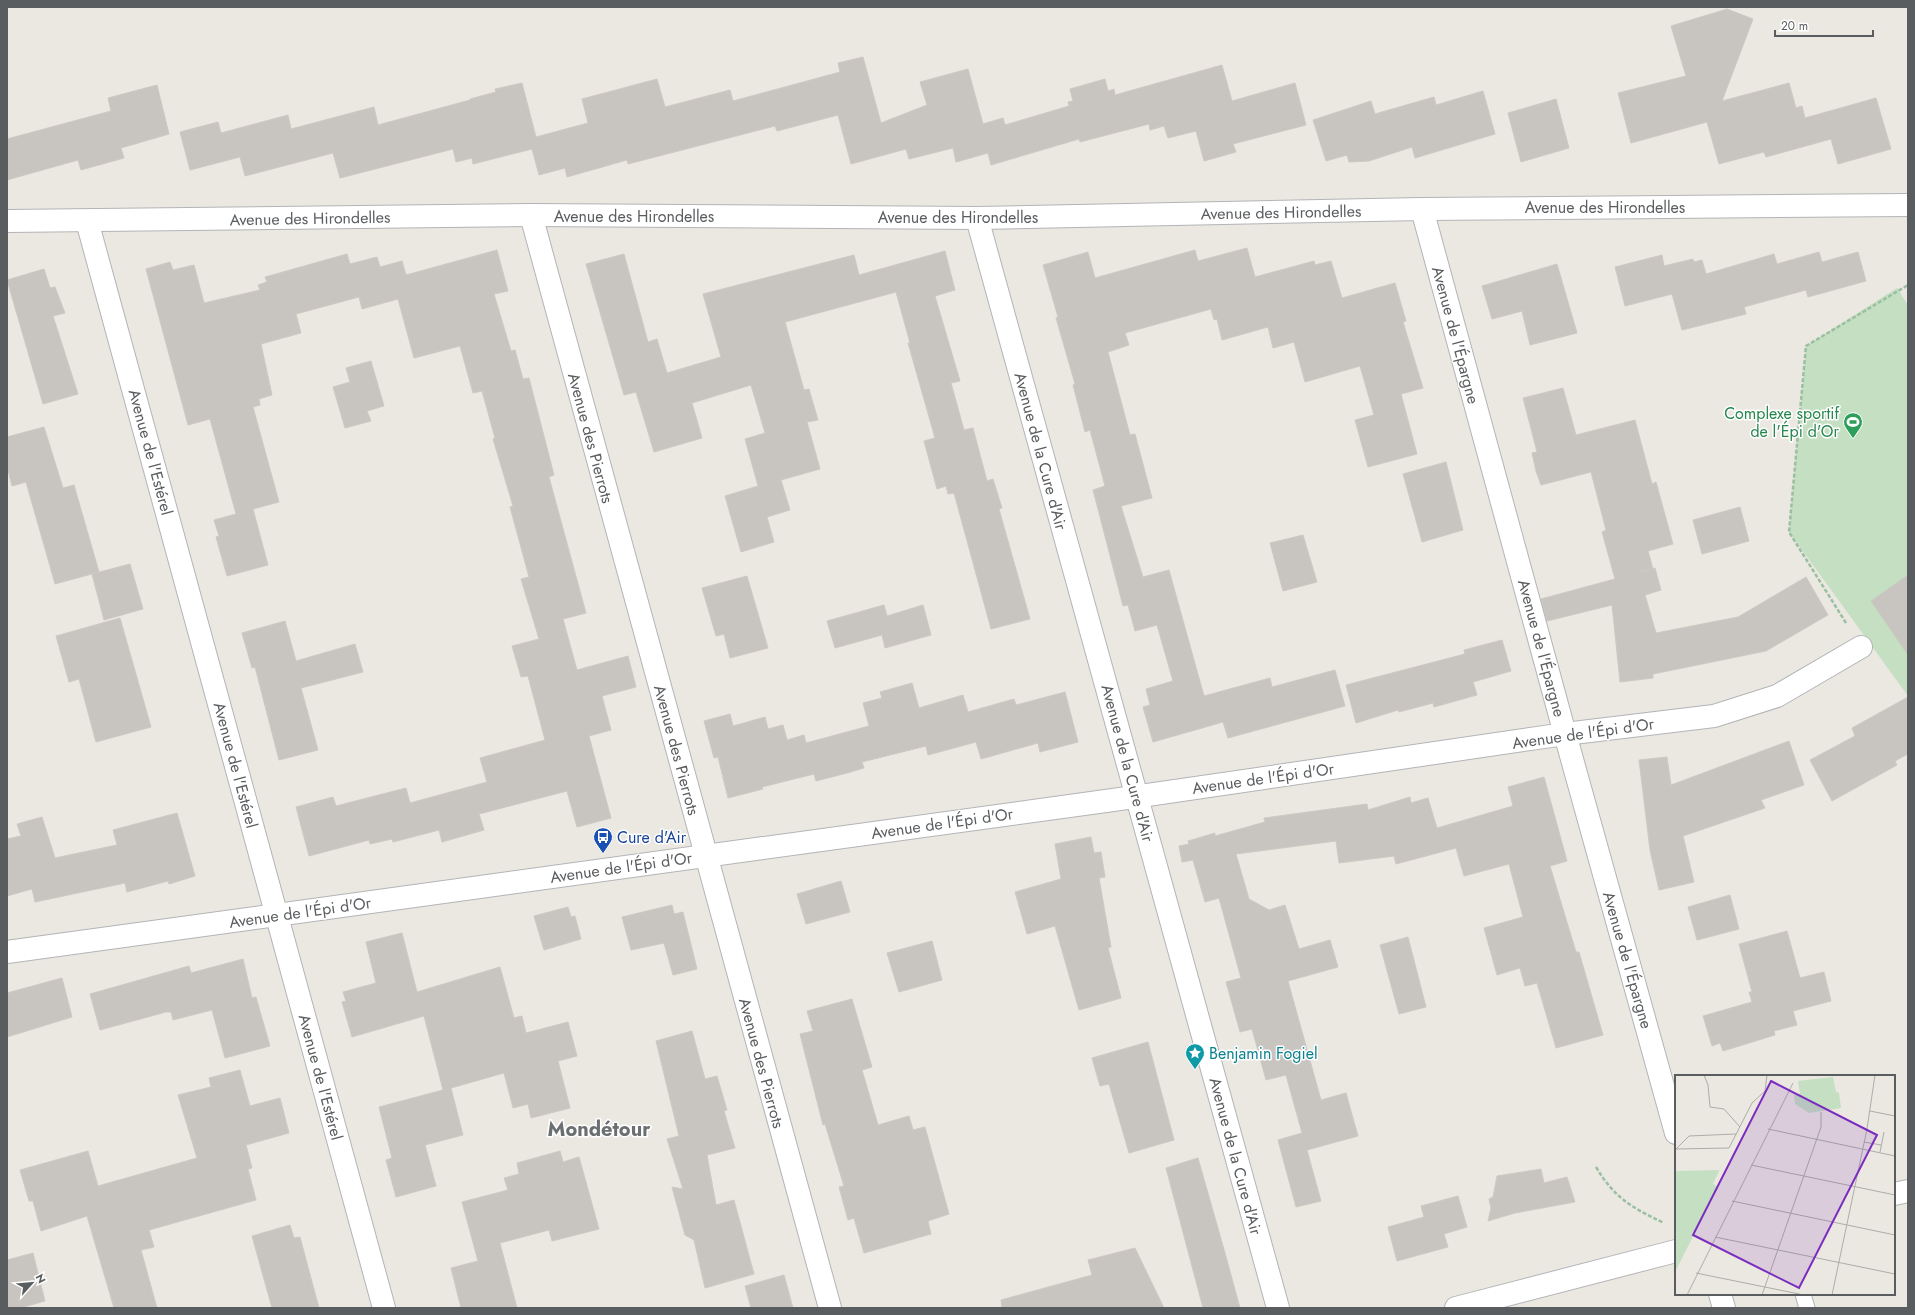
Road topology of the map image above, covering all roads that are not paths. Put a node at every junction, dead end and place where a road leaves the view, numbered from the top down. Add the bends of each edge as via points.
1 (1908, 205) edge
2 (1422, 209) junction
3 (531, 215) junction
4 (977, 218) junction
5 (7, 221) edge
6 (87, 221) junction
7 (1862, 647) road end
8 (1565, 734) junction
9 (1137, 796) junction
10 (705, 855) junction
11 (278, 915) junction
12 (7, 952) edge
13 (1675, 1129) edge
14 (1908, 1191) edge
15 (1895, 1194) edge
16 (1668, 1253) edge
17 (1720, 1295) edge
18 (1803, 1295) edge
19 (384, 1308) edge
20 (830, 1308) edge
21 (1278, 1308) edge
22 (1456, 1308) edge
23 (1724, 1308) edge
24 (1807, 1308) edge

1 - 2 street, Avenue des Hirondelles
2 - 4 street, Avenue des Hirondelles
2 - 8 street, Avenue de l'Épargne
3 - 4 street, Avenue des Hirondelles
3 - 6 street, Avenue des Hirondelles
3 - 10 street, Avenue des Pierrots
4 - 9 street, Avenue de la Cure d'Air
5 - 6 street, Avenue des Hirondelles
6 - 11 street, Avenue de l'Estérel
7 - 8 street, Avenue de l'Épi d'Or via 1777,696 1744,708 1714,716
8 - 9 street, Avenue de l'Épi d'Or
8 - 13 street, Avenue de l'Épargne
9 - 10 street, Avenue de l'Épi d'Or
9 - 21 street, Avenue de la Cure d'Air
10 - 11 street, Avenue de l'Épi d'Or
10 - 20 street, Avenue des Pierrots
11 - 12 street, Avenue de l'Épi d'Or
11 - 19 street, Avenue de l'Estérel
14 - 15 street
16 - 22 street
17 - 23 street
18 - 24 lane

